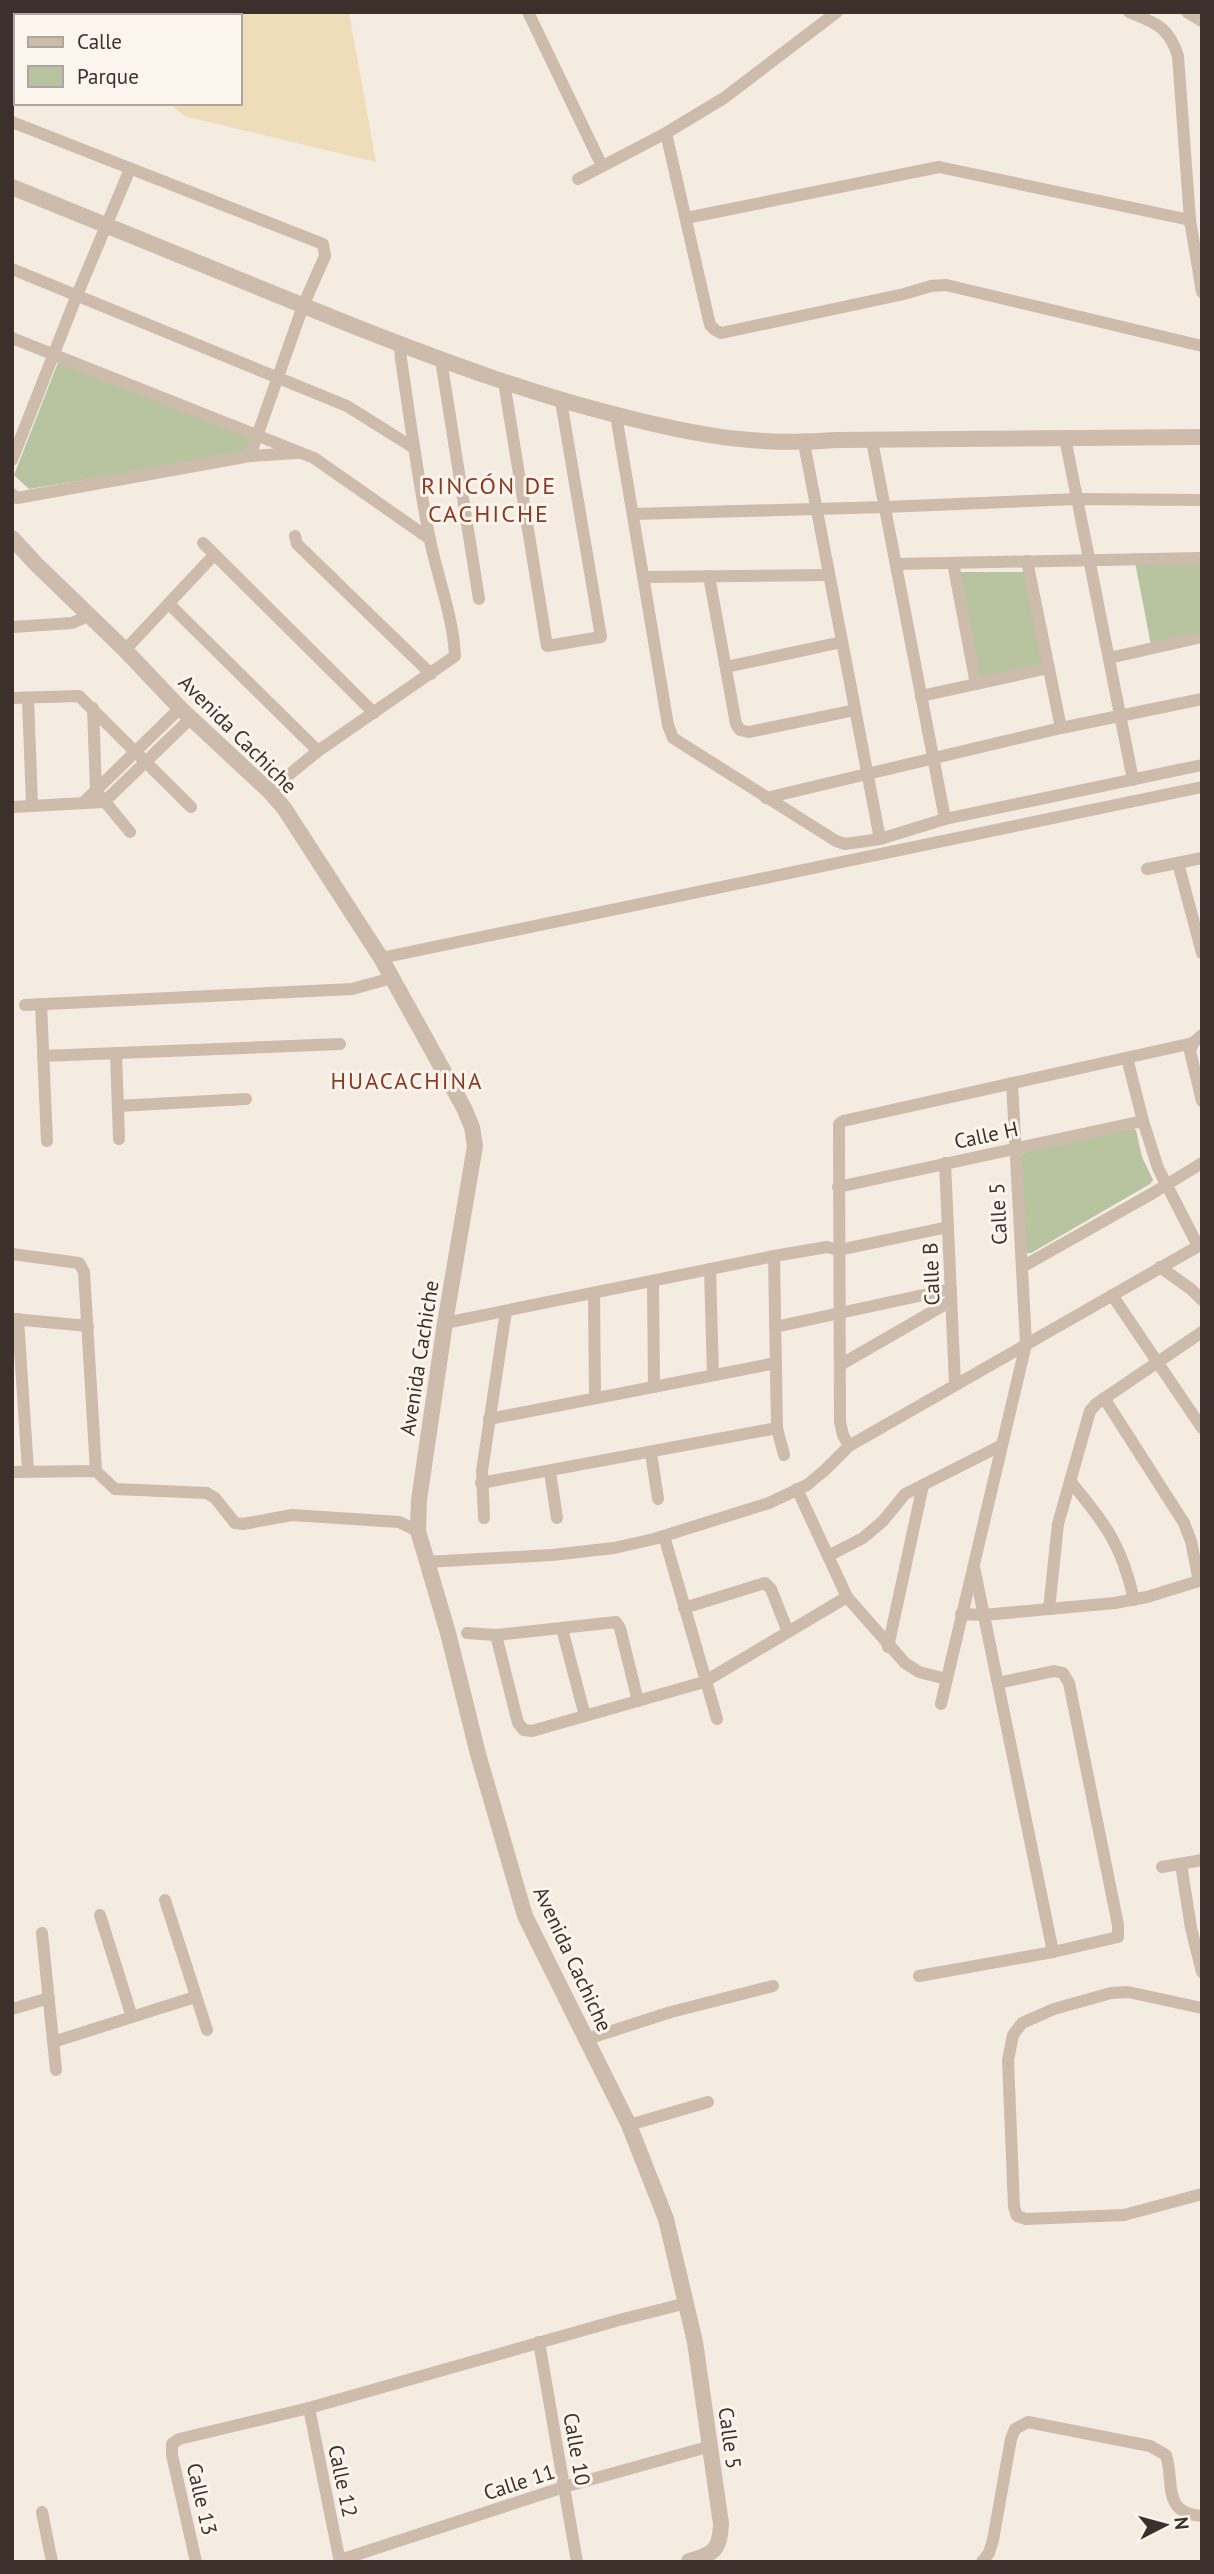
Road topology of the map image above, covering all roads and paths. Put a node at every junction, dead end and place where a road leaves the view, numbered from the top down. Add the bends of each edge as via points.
1 (528, 12) edge
2 (837, 12) edge
3 (1129, 12) edge
4 (1187, 12) edge
5 (1202, 21) edge
6 (12, 122) edge
7 (666, 133) junction
8 (602, 166) junction
9 (130, 169) junction
10 (578, 179) dead end
11 (12, 187) edge
12 (686, 218) junction
13 (1189, 220) junction
14 (105, 226) junction
15 (12, 269) edge
16 (1202, 292) edge
17 (77, 295) junction
18 (303, 306) junction
19 (12, 338) edge
20 (400, 344) junction
21 (1202, 346) edge
22 (54, 355) junction
23 (441, 360) junction
24 (280, 377) junction
25 (504, 382) junction
26 (561, 401) junction
27 (617, 415) junction
28 (257, 437) junction
29 (1202, 437) edge
30 (1065, 438) junction
31 (872, 441) junction
32 (804, 443) junction
33 (414, 448) junction
34 (302, 453) junction
35 (250, 456) junction
36 (12, 460) edge
37 (12, 494) edge
38 (1077, 499) junction
39 (1202, 500) edge
40 (886, 508) junction
41 (816, 509) junction
42 (633, 513) junction
43 (295, 536) dead end
44 (12, 538) edge
45 (430, 539) junction
46 (203, 543) dead end
47 (214, 555) junction
48 (1202, 558) edge
49 (1089, 560) junction
50 (1027, 561) junction
51 (953, 563) junction
52 (896, 564) junction
53 (829, 575) junction
54 (709, 576) junction
55 (644, 578) junction
56 (479, 599) dead end
57 (169, 604) junction
58 (88, 616) junction
59 (12, 626) edge
60 (1202, 637) edge
61 (842, 642) junction
62 (125, 650) junction
63 (1109, 657) junction
64 (726, 667) junction
65 (1049, 668) junction
66 (431, 674) junction
67 (976, 684) junction
68 (921, 696) junction
69 (12, 698) edge
70 (28, 698) junction
71 (1202, 699) edge
72 (93, 708) junction
73 (855, 710) junction
74 (373, 713) junction
75 (185, 714) junction
76 (1120, 716) junction
77 (1061, 728) junction
78 (318, 751) junction
79 (141, 757) junction
80 (934, 759) junction
81 (1202, 765) edge
82 (868, 774) junction
83 (1133, 780) junction
84 (1202, 787) edge
85 (268, 791) junction
86 (100, 796) junction
87 (766, 798) junction
88 (32, 805) junction
89 (12, 807) edge
90 (191, 807) dead end
91 (945, 819) junction
92 (130, 832) dead end
93 (880, 839) junction
94 (1202, 858) edge
95 (1178, 863) junction
96 (1147, 869) dead end
97 (1202, 953) edge
98 (381, 958) junction
99 (392, 978) junction
100 (40, 1004) junction
101 (25, 1005) dead end
102 (1197, 1039) edge
103 (340, 1044) dead end
104 (116, 1053) junction
105 (43, 1056) junction
106 (1127, 1058) junction
107 (1012, 1083) junction
108 (1200, 1084) edge
109 (246, 1099) dead end
110 (1202, 1101) edge
111 (118, 1106) junction
112 (1143, 1121) junction
113 (119, 1139) dead end
114 (47, 1141) dead end
115 (1016, 1148) junction
116 (945, 1163) junction
117 (1202, 1163) edge
118 (1166, 1186) junction
119 (838, 1187) junction
120 (948, 1227) junction
121 (1200, 1245) edge
122 (839, 1250) junction
123 (12, 1254) edge
124 (774, 1256) junction
125 (1022, 1267) junction
126 (1160, 1267) junction
127 (710, 1269) junction
128 (653, 1281) junction
129 (594, 1293) junction
130 (951, 1295) junction
131 (1112, 1295) junction
132 (1202, 1300) edge
133 (506, 1311) junction
134 (839, 1314) junction
135 (15, 1319) edge
136 (444, 1323) junction
137 (88, 1326) junction
138 (775, 1327) junction
139 (1202, 1332) edge
140 (1026, 1344) junction
141 (1157, 1361) junction
142 (776, 1363) junction
143 (840, 1365) junction
144 (713, 1375) junction
145 (955, 1384) junction
146 (654, 1387) junction
147 (595, 1398) junction
148 (1104, 1398) junction
149 (489, 1419) junction
150 (777, 1428) junction
151 (1202, 1428) edge
152 (849, 1446) junction
153 (1000, 1446) junction
154 (651, 1453) junction
155 (784, 1455) dead end
156 (28, 1471) junction
157 (96, 1471) junction
158 (12, 1472) edge
159 (550, 1472) junction
160 (1070, 1481) junction
161 (481, 1483) junction
162 (923, 1485) junction
163 (797, 1489) junction
164 (658, 1499) dead end
165 (484, 1518) dead end
166 (557, 1518) dead end
167 (418, 1531) junction
168 (664, 1536) junction
169 (828, 1556) junction
170 (426, 1562) junction
171 (973, 1563) junction
172 (1200, 1580) edge
173 (847, 1597) junction
174 (1134, 1600) junction
175 (684, 1608) junction
176 (1049, 1609) junction
177 (961, 1614) junction
178 (984, 1615) junction
179 (562, 1629) junction
180 (788, 1632) junction
181 (467, 1633) dead end
182 (496, 1634) junction
183 (888, 1647) junction
184 (946, 1679) junction
185 (704, 1682) junction
186 (998, 1684) junction
187 (638, 1701) junction
188 (941, 1704) dead end
189 (585, 1716) junction
190 (717, 1719) dead end
191 (1202, 1860) edge
192 (1181, 1864) junction
193 (1161, 1867) dead end
194 (165, 1900) dead end
195 (100, 1915) dead end
196 (42, 1933) dead end
197 (1053, 1952) junction
198 (1202, 1972) edge
199 (919, 1976) dead end
200 (773, 1986) dead end
201 (195, 1997) junction
202 (48, 1998) junction
203 (1202, 2008) edge
204 (12, 2009) edge
205 (132, 2017) junction
206 (206, 2030) dead end
207 (586, 2039) junction
208 (53, 2042) junction
209 (56, 2070) dead end
210 (708, 2102) dead end
211 (629, 2125) junction
212 (1202, 2194) edge
213 (687, 2303) junction
214 (539, 2342) junction
215 (309, 2408) junction
216 (711, 2446) junction
217 (564, 2487) junction
218 (42, 2512) dead end
219 (1202, 2516) edge
220 (993, 2540) junction
221 (340, 2561) edge
222 (52, 2562) edge
223 (197, 2562) edge
224 (577, 2562) edge
225 (688, 2562) edge
226 (982, 2562) edge
227 (990, 2562) edge

1 - 8 street
2 - 7 street via 724,98
3 - 13 street via 1155,23 1174,41
4 - 5 street
6 - 9 street
7 - 8 street
7 - 12 street
8 - 10 street
9 - 14 street
9 - 18 street via 323,244 325,256
11 - 14 street
12 - 13 street via 939,167
12 - 21 street via 710,325 722,333 946,285
13 - 16 street
14 - 17 street
14 - 18 street
15 - 17 street
17 - 22 street
17 - 24 street
18 - 20 street
18 - 24 street
19 - 22 street
20 - 23 street
20 - 33 street
22 - 28 street
22 - 36 street
23 - 25 street
23 - 56 street
24 - 28 street
24 - 33 street via 347,405
25 - 26 street
25 - 26 street via 547,646 601,637
26 - 27 street
27 - 32 street via 699,435
27 - 42 street
28 - 34 street
28 - 35 street
29 - 30 street
30 - 31 street
30 - 38 street
31 - 32 street
31 - 40 street
32 - 41 street
33 - 45 street
34 - 35 street
34 - 45 street
35 - 37 street via 17,498
38 - 39 street
38 - 40 street
38 - 49 street
40 - 41 street
40 - 52 street
41 - 42 street
41 - 53 street
42 - 55 street
43 - 66 street via 297,544
44 - 58 street, Avenida Cachiche
45 - 66 street via 452,621 455,656
46 - 47 street
47 - 57 street
47 - 74 street
48 - 49 street
49 - 50 street
49 - 63 street
50 - 51 street
50 - 65 street
51 - 52 street
51 - 67 street
52 - 68 street
53 - 54 street
53 - 61 street
54 - 55 street
54 - 64 street
55 - 87 street via 673,738
57 - 62 street
57 - 78 street
58 - 59 street via 72,623
58 - 62 street, Avenida Cachiche
60 - 63 street
61 - 64 street
61 - 73 street
62 - 75 street, Avenida Cachiche
63 - 76 street
64 - 73 street via 740,730 749,732
65 - 67 street
65 - 77 street
66 - 74 street
67 - 68 street
68 - 80 street
69 - 70 street
70 - 72 street via 79,696
70 - 88 street
71 - 76 street
72 - 79 street
72 - 86 street
73 - 82 street
74 - 78 street
75 - 79 street
75 - 85 street, Avenida Cachiche
76 - 77 street
76 - 83 street
77 - 80 street
78 - 85 street
79 - 86 street
79 - 90 street
80 - 82 street
80 - 91 street
81 - 83 street
82 - 87 street
82 - 93 street
83 - 91 street
84 - 98 street
85 - 98 street, Avenida Cachiche via 298,828
86 - 88 street via 83,803
86 - 92 street
87 - 93 street via 845,845
88 - 89 street
91 - 93 street
94 - 95 street
95 - 96 street
95 - 97 street
98 - 99 street, Avenida Cachiche
99 - 100 street via 352,989
99 - 136 street, Avenida Cachiche via 472,1127 475,1146
100 - 101 street
100 - 105 street
102 - 106 street
102 - 108 street via 1190,1051
103 - 104 street
104 - 105 street
104 - 111 street
105 - 114 street
106 - 107 street
106 - 112 street
107 - 115 street, Calle 5
107 - 119 street via 843,1121 837,1129
108 - 110 street
109 - 111 street
111 - 113 street
112 - 115 street, Calle H
112 - 118 street
115 - 116 street, Calle H
115 - 125 street, Calle 5
116 - 119 street, Calle H
116 - 120 street, Calle B
117 - 118 street
118 - 121 street
118 - 125 street
119 - 122 street
120 - 122 street
120 - 130 street, Calle B
121 - 126 street
122 - 124 street via 827,1247
122 - 134 street
123 - 137 street via 79,1263 84,1272
124 - 127 street
124 - 138 street
125 - 140 street, Calle 5
126 - 131 street
126 - 132 street
127 - 128 street
127 - 144 street
128 - 129 street
128 - 146 street
129 - 133 street
129 - 147 street
130 - 134 street
130 - 143 street
130 - 145 street, Calle B
131 - 140 street
131 - 141 street
133 - 136 street
133 - 149 street
134 - 138 street
134 - 143 street
135 - 137 street
135 - 156 street
136 - 167 street, Avenida Cachiche
137 - 157 street
138 - 142 street
139 - 141 street
140 - 145 street
140 - 153 street, Calle 5
141 - 148 street
141 - 151 street
142 - 144 street
142 - 150 street
143 - 152 street via 840,1422
144 - 146 street
145 - 152 street
146 - 147 street
147 - 149 street
148 - 160 street via 1090,1411
148 - 172 street via 1184,1523
149 - 161 street
150 - 154 street
150 - 155 street
152 - 163 street
153 - 162 street
153 - 171 street, Calle 5
154 - 159 street
154 - 164 street
156 - 157 street
156 - 158 street
157 - 167 street via 115,1489 207,1493 235,1523 292,1515 399,1522
159 - 161 street
159 - 166 street
160 - 174 street via 1118,1546
160 - 176 street via 1058,1524
161 - 165 street
162 - 169 street via 905,1494 863,1538
162 - 183 street
163 - 168 street via 757,1507
163 - 169 street
167 - 170 street, Avenida Cachiche
168 - 170 street via 552,1555
168 - 175 street
169 - 173 street
170 - 207 street, Avenida Cachiche via 525,1916
171 - 177 street, Calle 5
171 - 178 street
172 - 174 street
173 - 180 street
173 - 183 street
174 - 176 street
175 - 180 street via 765,1583
175 - 185 street
176 - 178 street
177 - 178 street
177 - 184 street, Calle 5
178 - 186 street
179 - 182 street
179 - 187 street via 616,1622
179 - 189 street
180 - 185 street
181 - 182 street
182 - 189 street via 517,1723 524,1730
183 - 184 street via 919,1672
184 - 188 street, Calle 5
185 - 187 street
185 - 190 street
186 - 197 street
186 - 197 street via 1054,1671 1063,1672 1069,1683 1118,1937
187 - 189 street
191 - 192 street
192 - 193 street
192 - 198 street
194 - 201 street
195 - 205 street
196 - 202 street
197 - 199 street
200 - 207 street
201 - 205 street
201 - 206 street
202 - 204 street
202 - 208 street
203 - 212 street via 1128,1992 1111,1993 1022,2023 1013,2035 1008,2060 1017,2216 1124,2216
205 - 208 street
207 - 211 street, Avenida Cachiche
208 - 209 street
210 - 211 street
211 - 213 street, Avenida Cachiche via 666,2218
213 - 214 street
213 - 216 street, Calle 5
214 - 215 street
214 - 217 street, Calle 10
215 - 221 street, Calle 12
215 - 223 street, Calle 13 via 172,2444
216 - 217 street, Calle 11
216 - 225 street, Calle 5 via 721,2535 713,2552
217 - 221 street, Calle 11
217 - 224 street, Calle 10
218 - 222 street
219 - 220 street via 1177,2507 1166,2455 1150,2446 1028,2422 1015,2429 1011,2439
220 - 226 street
220 - 227 street

